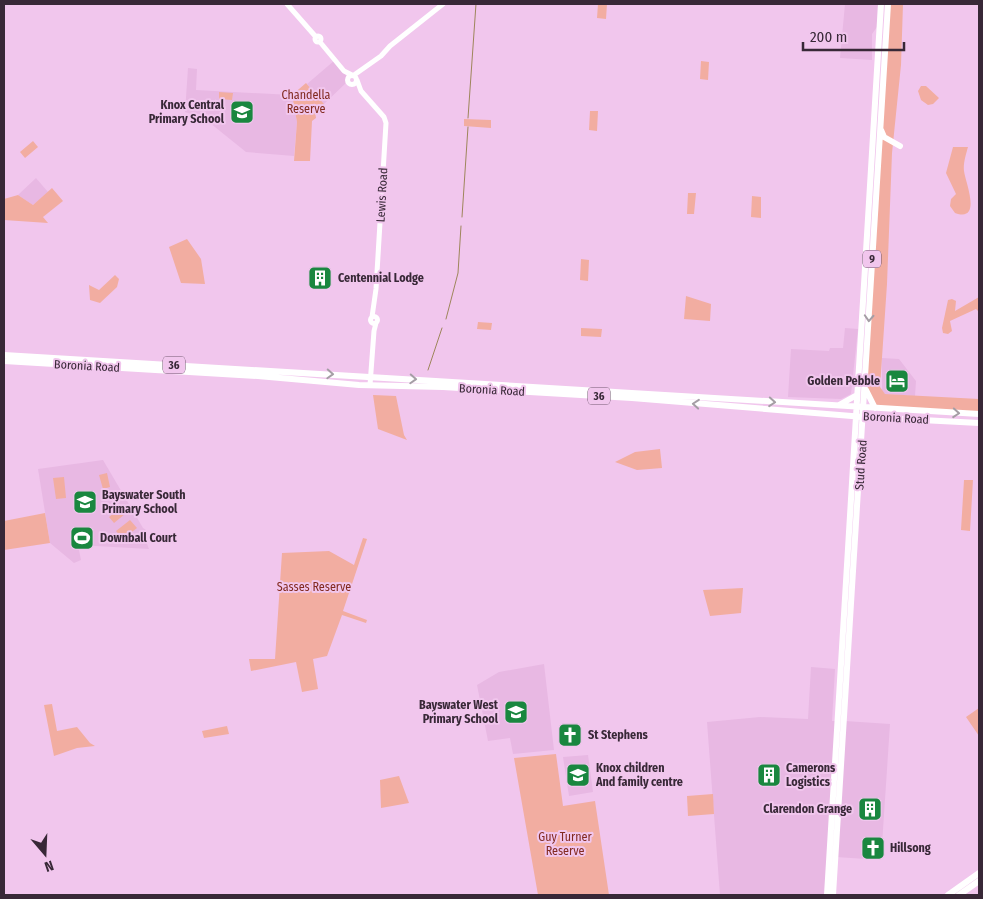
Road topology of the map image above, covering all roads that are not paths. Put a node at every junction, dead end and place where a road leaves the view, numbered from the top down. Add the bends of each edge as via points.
1 (287, 4) edge
2 (442, 4) edge
3 (881, 4) edge
4 (888, 4) edge
5 (353, 78) junction
6 (362, 90) junction
7 (880, 127) junction
8 (900, 146) dead end
9 (4, 355) edge
10 (4, 361) edge
11 (371, 376) junction
12 (370, 385) junction
13 (866, 388) junction
14 (857, 395) junction
15 (835, 406) junction
16 (856, 407) junction
17 (864, 407) junction
18 (875, 408) junction
19 (979, 414) edge
20 (856, 416) junction
21 (864, 417) junction
22 (979, 423) edge
23 (840, 748) junction
24 (838, 766) junction
25 (836, 847) junction
26 (828, 868) junction
27 (979, 873) edge
28 (979, 881) edge
29 (827, 895) edge
30 (834, 895) edge
31 (948, 895) edge
32 (959, 895) edge

1 - 5 street, Lewis Road
2 - 5 street
3 - 14 main road, Stud Road / 9
4 - 7 main road, Stud Road / 9
5 - 6 street, Lewis Road
5 - 6 street, Lewis Road via 352,84
6 - 11 street, Lewis Road via 386,122
7 - 8 main road via 884,136
7 -> 13 main road, Stud Road / 9
9 -> 11 main road, Boronia Road / 36
10 - 12 main road, Boronia Road / 36
11 - 12 street, Lewis Road
11 -> 15 main road, Boronia Road / 36
20 -> 12 main road, Boronia Road / 36 via 632,398
13 - 17 main road, Stud Road / 9
13 - 18 main road
14 - 15 main road
14 - 16 main road, Stud Road / 9
15 - 16 main road, Boronia Road / 36
16 - 17 main road, Boronia Road / 36
16 - 20 main road, Stud Road / 9
17 - 18 main road, Boronia Road
17 - 21 main road, Stud Road
18 -> 19 main road, Boronia Road
20 - 21 main road, Boronia Road
20 - 23 main road, Stud Road
21 - 22 main road, Boronia Road
21 - 23 main road, Stud Road
23 - 24 main road, Stud Road
24 - 25 main road, Stud Road
24 - 26 main road, Stud Road
25 - 26 main road
25 - 30 main road, Stud Road
26 - 29 main road, Stud Road
27 - 31 main road
28 - 32 main road

